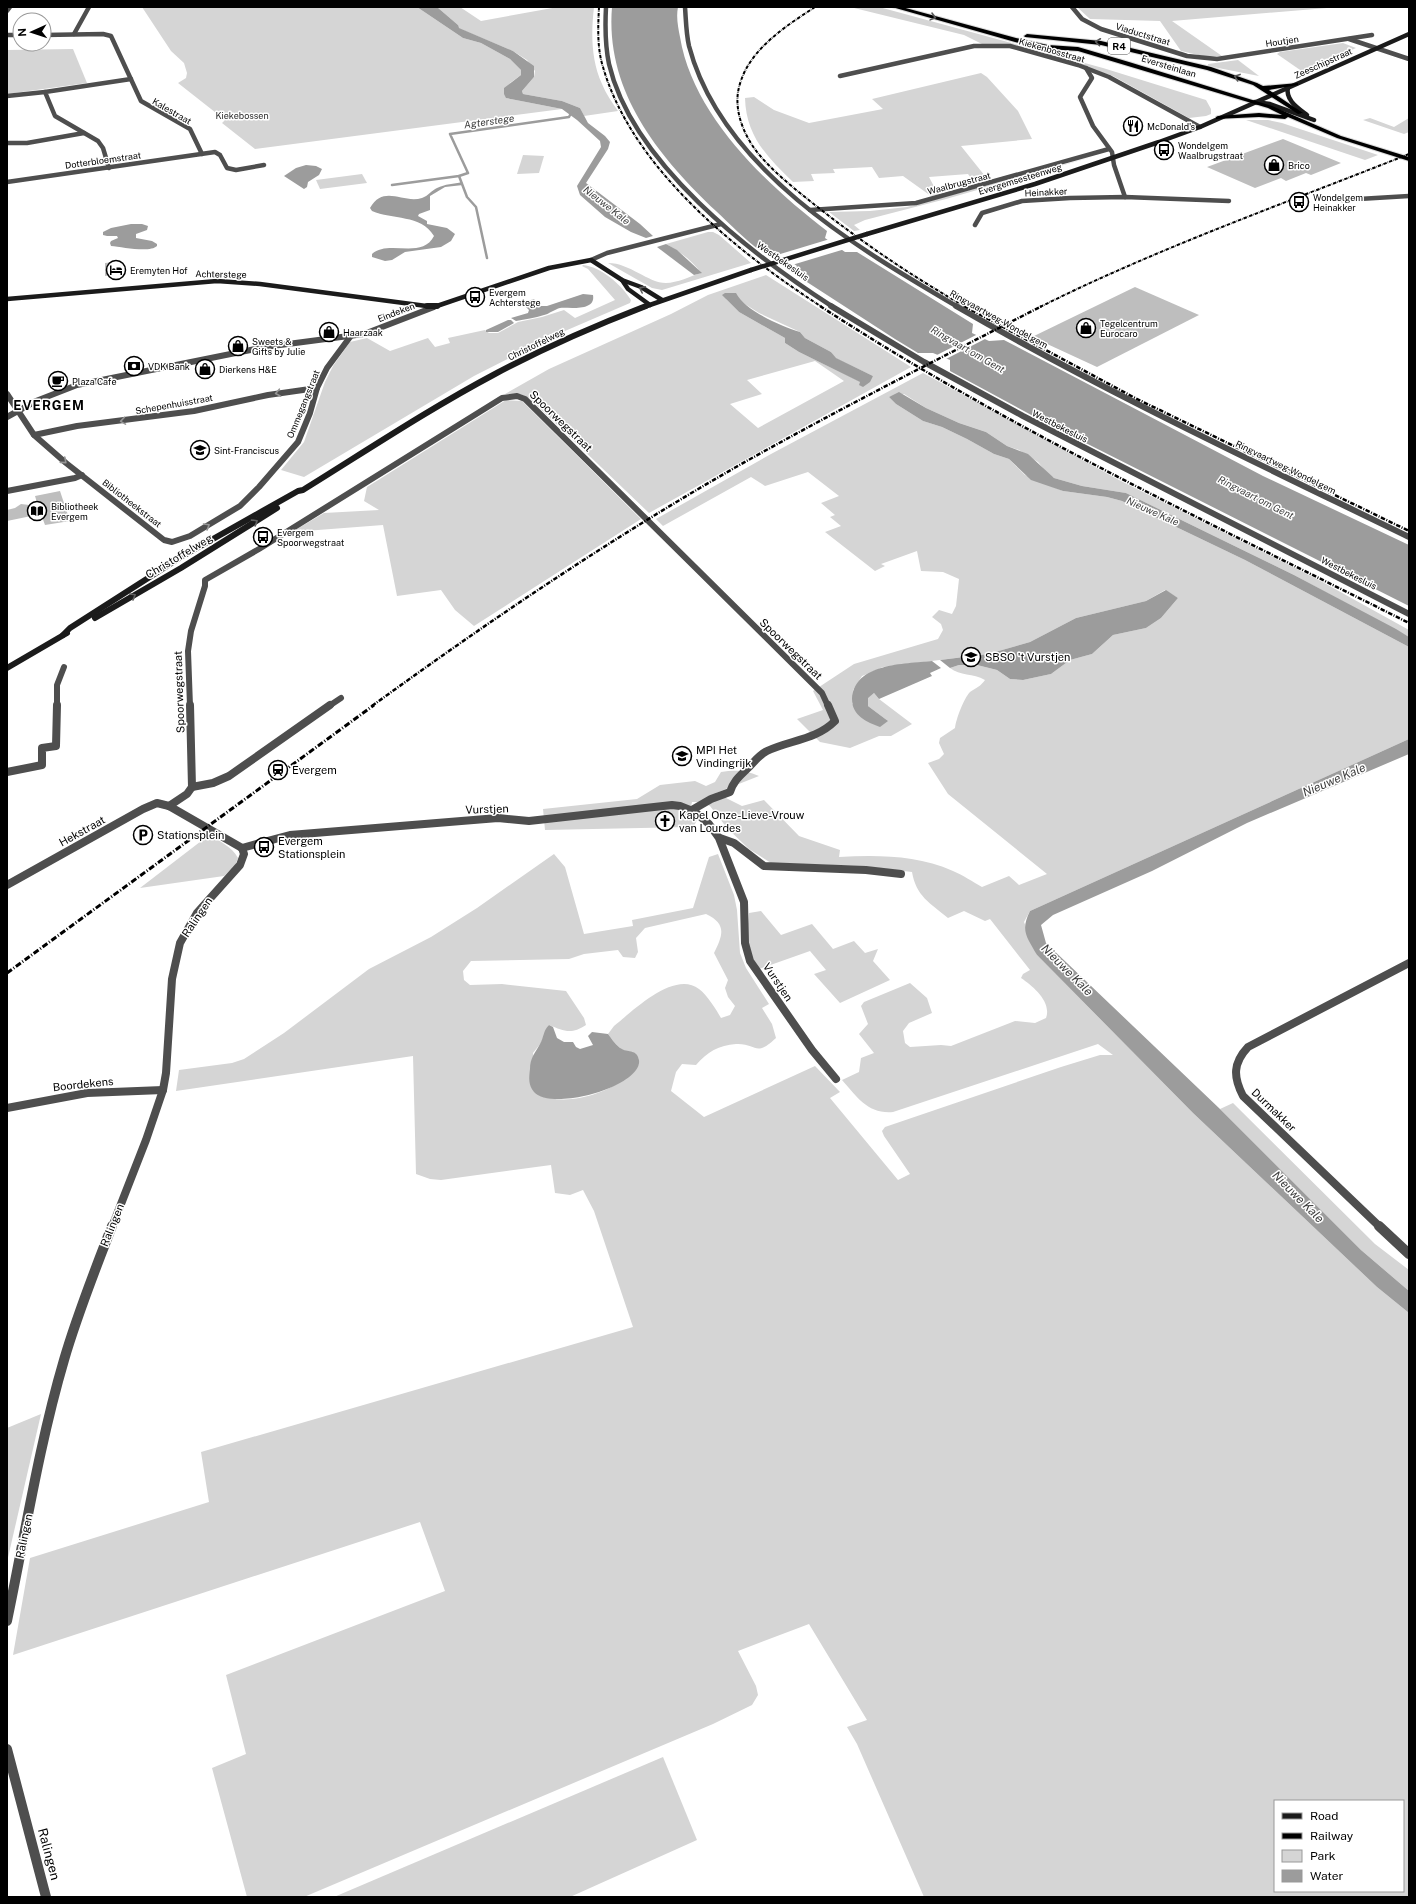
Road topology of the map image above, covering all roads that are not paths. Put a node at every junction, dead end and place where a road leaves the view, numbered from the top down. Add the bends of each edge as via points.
1 (10, 7) edge
2 (89, 7) edge
3 (606, 7) edge
4 (686, 7) edge
5 (895, 7) edge
6 (922, 7) edge
7 (1072, 7) edge
8 (935, 10) dead end
9 (7, 11) edge
10 (961, 17) dead end
11 (74, 34) junction
12 (1409, 34) edge
13 (52, 35) edge
14 (1372, 35) dead end
15 (1348, 39) junction
16 (1048, 47) junction
17 (1376, 48) junction
18 (1217, 59) joint
19 (1409, 59) edge
20 (1086, 68) junction
21 (840, 76) dead end
22 (131, 80) junction
23 (1296, 84) junction
24 (1288, 87) junction
25 (1263, 88) junction
26 (45, 92) junction
27 (1272, 94) junction
28 (7, 96) edge
29 (1254, 102) junction
30 (1244, 106) junction
31 (1218, 118) junction
32 (1298, 119) junction
33 (1314, 120) junction
34 (1200, 127) junction
35 (84, 133) junction
36 (7, 143) edge
37 (1109, 149) junction
38 (1409, 153) edge
39 (202, 154) junction
40 (1113, 159) junction
41 (1409, 159) edge
42 (264, 165) dead end
43 (109, 168) junction
44 (7, 182) edge
45 (1409, 196) edge
46 (1125, 197) junction
47 (1342, 200) dead end
48 (1229, 201) dead end
49 (810, 210) junction
50 (721, 224) junction
51 (975, 225) dead end
52 (796, 256) joint
53 (591, 260) junction
54 (622, 280) junction
55 (7, 299) edge
56 (662, 300) junction
57 (650, 305) junction
58 (434, 307) junction
59 (350, 337) junction
60 (317, 388) junction
61 (7, 394) edge
62 (18, 410) junction
63 (7, 416) edge
64 (34, 435) junction
65 (82, 475) junction
66 (303, 490) junction
67 (7, 491) edge
68 (1409, 537) edge
69 (172, 542) joint
70 (1409, 614) edge
71 (63, 635) junction
72 (64, 667) dead end
73 (7, 668) edge
74 (341, 698) dead end
75 (7, 772) edge
76 (192, 787) junction
77 (169, 806) junction
78 (692, 810) junction
79 (720, 838) junction
80 (242, 848) junction
81 (901, 874) dead end
82 (7, 886) edge
83 (1409, 963) edge
84 (836, 1079) dead end
85 (163, 1090) junction
86 (7, 1108) edge
87 (1409, 1254) edge
88 (7, 1621) edge
89 (7, 1749) edge
90 (46, 1897) edge

1 - 9 street
2 - 11 street
3 - 50 street, Westbekesluis via 606,50 616,84 633,121 680,183
4 - 49 street, Ringvaartweg-Wondelgem via 686,31 707,92 746,149
5 -> 16 highway, Eversteinlaan / R4 via 986,33
6 - 8 highway
7 - 18 street, Viaductstraat via 1082,19 1101,30 1187,56
25 -> 10 highway, R4 via 1234,76 1132,49 1101,43 1017,35
11 - 13 street, Kalestraat
11 - 22 street, Kalestraat via 111,36
12 - 17 main road, Zeeschipstraat
14 - 15 street, Houtjen
15 - 17 street, Houtjen
15 - 18 street, Houtjen
16 - 29 highway, Eversteinlaan / R4 via 1078,49
16 - 30 highway via 1070,51 1238,102
17 - 19 street, Houtjen
17 - 23 main road, Zeeschipstraat
20 - 21 street, Kiekenbosstraat via 1010,46 985,45
20 - 34 street, Kiekenbosstraat via 1109,77
20 - 37 street via 1092,78 1080,97 1093,126
22 - 26 street
22 - 39 street, Kalestraat via 141,101 190,129
23 - 24 main road, Zeeschipstraat
23 - 25 highway
24 - 27 main road, Zeeschipstraat
24 - 33 main road via 1288,98
25 - 27 highway, R4
26 - 28 street
26 - 35 street via 55,116
27 - 29 main road, Zeeschipstraat
27 - 33 highway, R4
29 - 30 main road, Zeeschipstraat
29 - 32 highway, Eversteinlaan / R4
29 - 33 main road via 1270,104
30 - 31 main road, Evergemsesteenweg
31 - 32 highway via 1259,115
31 - 34 main road, Evergemsesteenweg
32 - 41 highway, Eversteinlaan / R4 via 1339,137
33 - 38 highway, R4
34 - 40 main road, Evergemsesteenweg
35 - 36 street via 27,143
35 - 43 street via 98,141
37 - 40 street
37 - 49 street, Waalbrugstraat via 916,203
39 - 42 street via 215,152 220,155 227,168 231,169
39 - 43 street, Dotterbloemstraat
40 - 46 street
40 - 52 main road, Evergemsesteenweg, bridge
43 - 44 street, Dotterbloemstraat
45 - 47 street
46 - 48 street, Heinakker
46 - 51 street, Heinakker via 1014,202 982,213
49 - 68 street, Ringvaartweg-Wondelgem via 858,246 1000,331 1129,400
50 - 53 street via 607,253
50 - 70 street, Westbekesluis via 752,252 832,306 992,401
52 - 56 main road, Christoffelweg, bridge
53 - 54 main road
53 - 58 main road, Eindeken via 577,260 549,268
56 -> 54 main road via 641,287
54 - 57 main road via 628,289
55 - 58 main road, Achterstege via 216,281 260,284
56 - 57 main road, Christoffelweg
57 - 66 main road, Christoffelweg via 572,336 492,376
58 - 59 street, Eindeken
59 - 60 street, Ommegangstraat via 327,368
59 - 62 street, Eindeken via 265,347 88,382 50,395
60 -> 64 street, Schepenhuisstraat via 194,411 77,426
69 -> 60 street, Ommegangstraat via 190,536 240,506 259,487 298,442
61 - 62 street, Bibliotheekstraat
62 - 63 street, Eindeken
62 - 64 street, Bibliotheekstraat
64 -> 65 street, Bibliotheekstraat
65 - 67 street
65 - 69 street, Bibliotheekstraat via 164,540
66 - 71 main road, Christoffelweg via 181,557 138,583
71 -> 66 main road, Christoffelweg via 199,557
71 - 73 main road, Christoffelweg
72 - 75 street via 57,685 56,746 42,748 42,765
74 - 76 street via 229,776 213,783
76 - 77 street via 187,794
76 - 78 street, Spoorwegstraat via 188,651 205,580 502,398 517,396 525,399 822,693 835,721 829,728 758,756 749,768 733,780 730,792 710,799
77 - 80 street
77 - 82 street, Hekstraat via 159,803 148,806
78 - 79 street, Vurstjen
78 - 80 street, Vurstjen via 672,805 529,821 498,818 290,835
79 - 81 street, Vurstjen via 734,843 764,866
79 - 84 street, Vurstjen via 743,897 745,943 750,961 812,1050
80 - 85 street, Ralingen via 244,854 240,865 197,913 180,943 172,979
83 - 87 street, Durmakker via 1248,1047 1239,1055 1235,1077 1237,1087 1243,1096
85 - 86 street, Boordekens via 87,1093
85 - 88 street, Ralingen via 96,1266 64,1360
89 - 90 street, Ralingen

